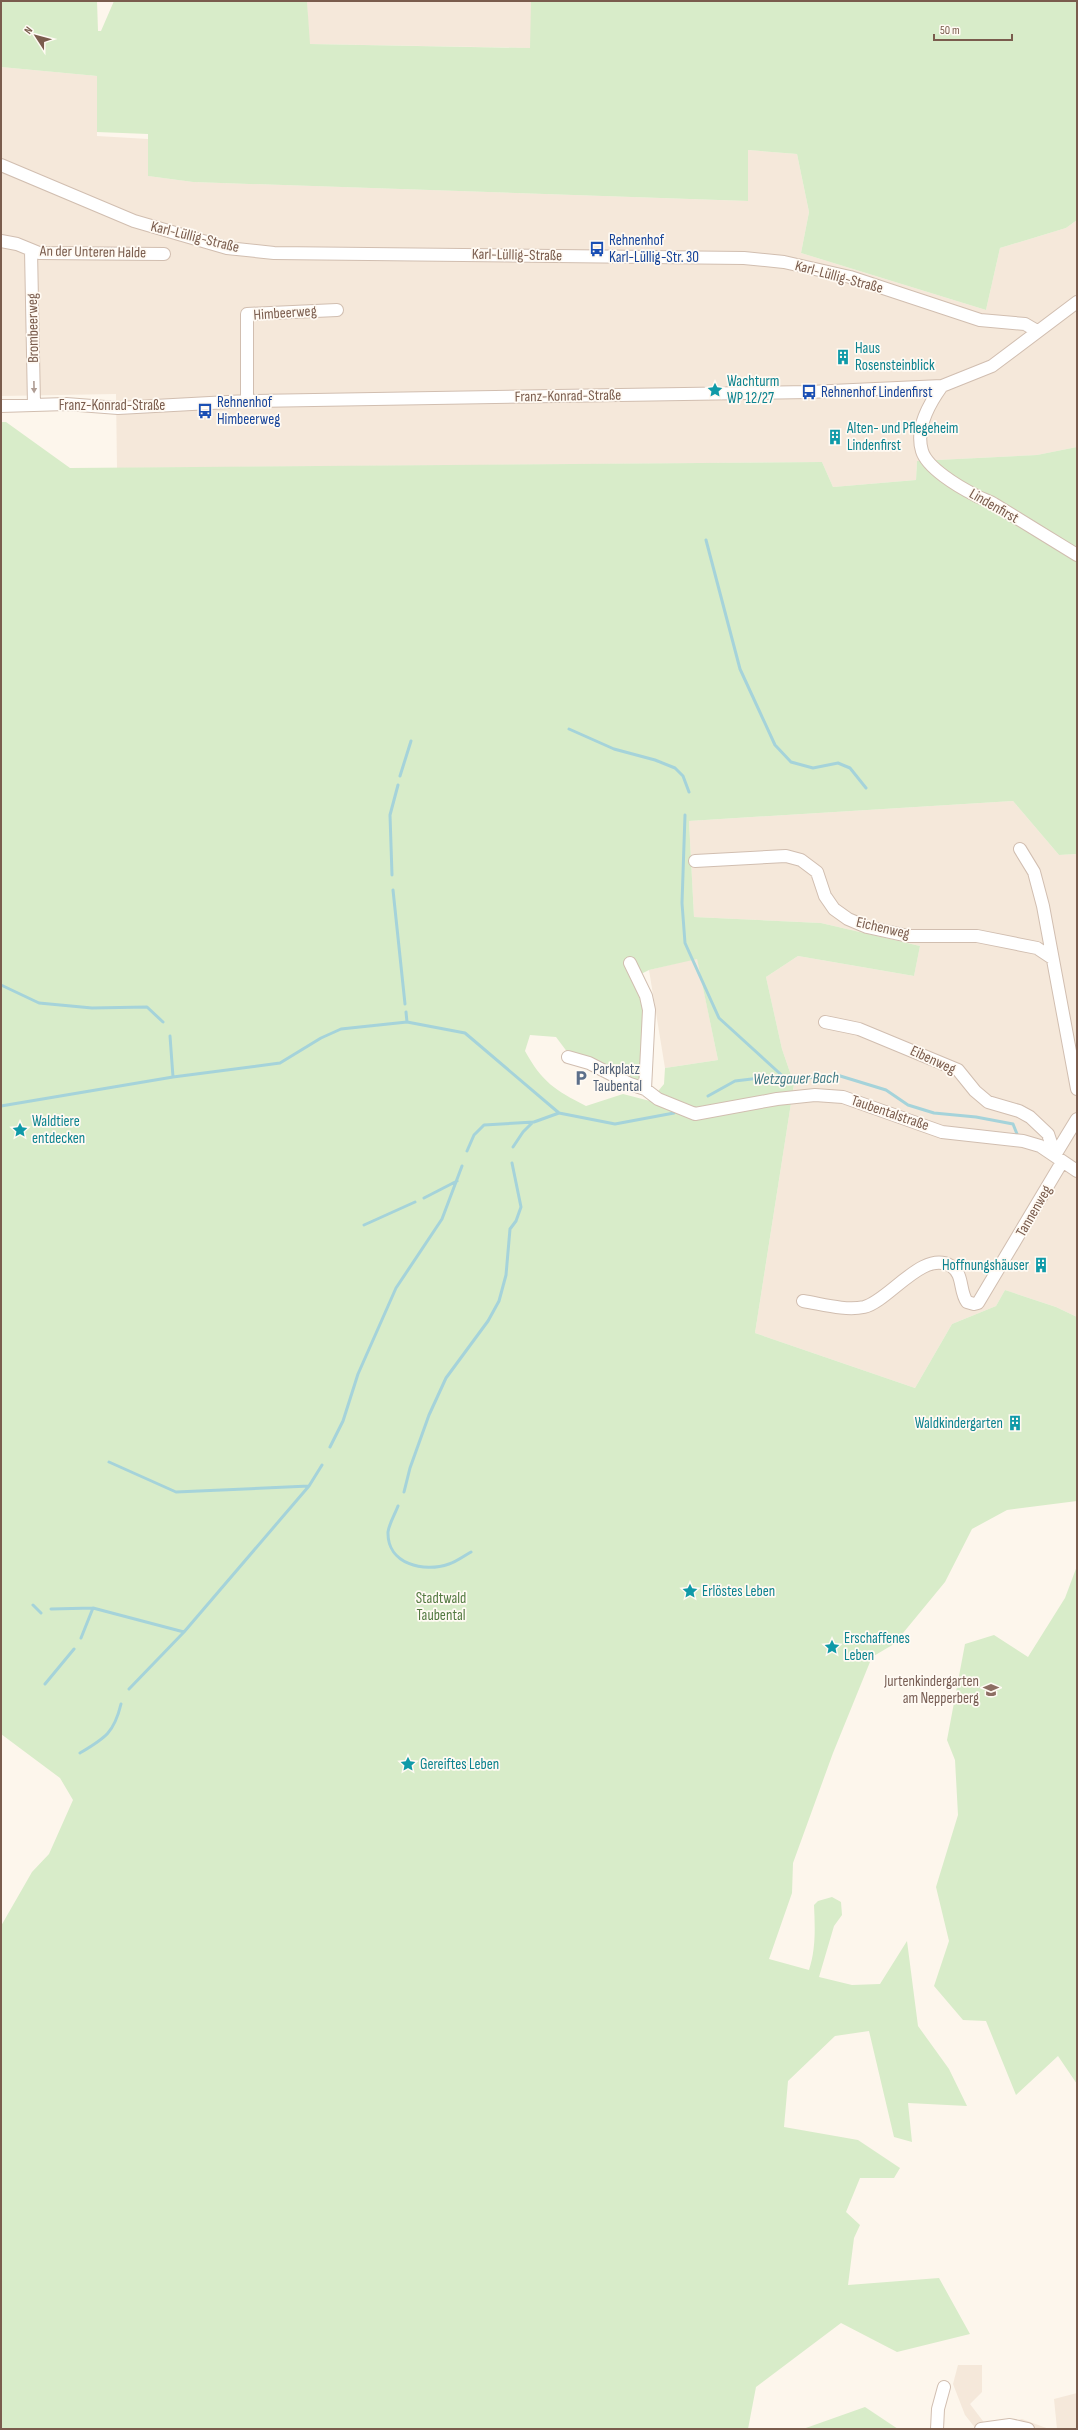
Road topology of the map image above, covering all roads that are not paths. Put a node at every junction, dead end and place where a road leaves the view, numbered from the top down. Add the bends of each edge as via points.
1 (1, 165) edge
2 (1, 241) edge
3 (30, 250) junction
4 (164, 254) dead end
5 (1077, 302) edge
6 (337, 310) dead end
7 (1037, 331) junction
8 (942, 386) junction
9 (247, 401) junction
10 (34, 405) junction
11 (1, 406) edge
12 (1077, 555) edge
13 (1020, 849) dead end
14 (694, 861) dead end
15 (1052, 958) junction
16 (630, 964) dead end
17 (825, 1022) dead end
18 (568, 1057) dead end
19 (645, 1089) junction
20 (1077, 1090) edge
21 (1077, 1119) edge
22 (1059, 1159) junction
23 (1077, 1171) edge
24 (803, 1301) dead end
25 (944, 2387) dead end
26 (937, 2429) edge
27 (981, 2429) edge
28 (1028, 2429) edge

1 - 7 street, Karl-Lüllig-Straße via 134,221 228,248 274,253 744,258 784,262 850,277 980,320 1025,324
2 - 3 street, An der Unteren Halde
3 - 4 street, An der Unteren Halde via 39,253
3 -> 10 street, Brombeerweg
5 - 7 street, Franz-Konrad-Straße
6 - 9 street, Himbeerweg via 247,314
7 - 8 street, Franz-Konrad-Straße via 992,366
8 - 9 street, Franz-Konrad-Straße via 801,392
8 - 12 street, Lindenfirst via 927,408 922,428 921,446 928,463 958,485 992,502
9 - 10 street, Franz-Konrad-Straße via 118,408 66,404
10 - 11 street, Franz-Konrad-Straße
13 - 15 street via 1034,872
14 - 15 street, Eichenweg via 786,856 801,860 816,872 825,896 834,908 848,919 860,924 908,936 977,936 1037,948
15 - 20 street
16 - 19 street via 646,996 649,1010
17 - 22 street, Eibenweg via 859,1028 958,1070 974,1090 988,1102 1030,1117 1048,1134
18 - 19 street
19 - 22 street, Taubentalstraße via 658,1099 695,1114 777,1099 829,1095 853,1100 942,1132 1023,1141
21 - 22 street
22 - 23 street, Taubentalstraße
22 - 24 street, Tannenweg via 978,1303 967,1302 959,1275 952,1267 944,1264 919,1268 876,1302 864,1307 853,1308
25 - 26 street via 938,2408
27 - 28 street via 1010,2425

